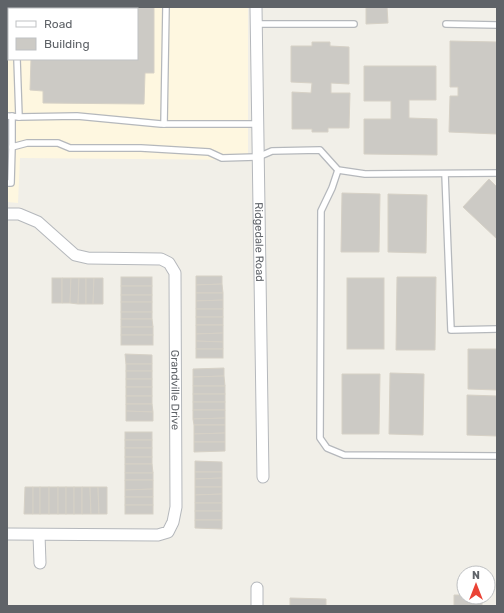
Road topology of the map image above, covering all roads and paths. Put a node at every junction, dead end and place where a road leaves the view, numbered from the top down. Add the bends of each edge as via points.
1 (166, 7) edge
2 (256, 7) edge
3 (256, 24) junction
4 (354, 24) dead end
5 (446, 24) dead end
6 (497, 25) edge
7 (18, 60) edge
8 (9, 116) edge
9 (19, 117) junction
10 (164, 124) junction
11 (258, 124) junction
12 (12, 147) junction
13 (9, 155) edge
14 (258, 157) junction
15 (338, 170) junction
16 (497, 173) edge
17 (445, 174) junction
18 (7, 183) edge
19 (7, 214) edge
20 (497, 329) edge
21 (497, 456) edge
22 (263, 477) dead end
23 (7, 534) edge
24 (39, 535) junction
25 (40, 563) dead end
26 (257, 588) dead end
27 (257, 606) edge

1 - 10 lane
2 - 3 street, Ridgedale Road
3 - 4 lane
3 - 11 street, Ridgedale Road
5 - 6 lane
7 - 9 lane
8 - 9 lane
8 - 12 lane
9 - 10 lane via 77,116
10 - 11 lane
11 - 14 street, Ridgedale Road
12 - 13 lane
12 - 14 lane via 27,143 58,143 70,148 141,148 209,152 222,158
13 - 18 lane via 11,183
14 - 15 lane via 272,151 320,150
14 - 22 street, Ridgedale Road
15 - 17 lane via 365,174
15 - 21 lane via 321,211 320,438 327,448 344,455
16 - 17 lane
17 - 20 lane via 451,330
19 - 24 street, Grandville Drive via 19,214 38,222 75,255 88,258 161,259 169,263 175,273 176,507 168,532 158,535
23 - 24 street, Grandville Drive
24 - 25 street
26 - 27 street

